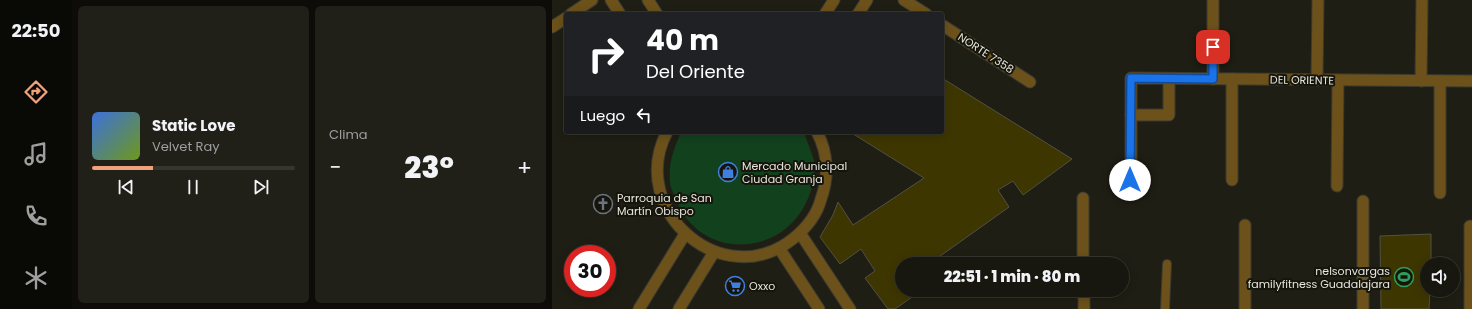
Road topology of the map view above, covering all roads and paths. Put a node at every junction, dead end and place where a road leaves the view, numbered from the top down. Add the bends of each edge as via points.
1 (592, 0) edge
2 (611, 0) edge
3 (648, 0) edge
4 (834, 0) edge
5 (867, 0) edge
6 (904, 0) edge
7 (1213, 0) edge
8 (1318, 0) edge
9 (1422, 0) edge
10 (574, 12) edge
11 (619, 12) edge
12 (656, 12) edge
13 (826, 12) edge
14 (859, 12) edge
15 (923, 12) edge
16 (564, 19) edge
17 (944, 26) edge
18 (552, 27) edge
19 (1169, 79) junction
20 (1213, 79) junction
21 (1232, 79) junction
22 (1318, 80) junction
23 (1338, 80) junction
24 (1421, 81) junction
25 (1440, 81) junction
26 (1472, 81) edge
27 (1030, 82) dead end
28 (1131, 115) junction
29 (666, 134) edge
30 (818, 134) edge
31 (1130, 180) dead end
32 (1232, 180) dead end
33 (1337, 186) dead end
34 (1440, 193) dead end
35 (1083, 198) dead end
36 (1363, 201) dead end
37 (1245, 225) dead end
38 (1470, 226) dead end
39 (800, 233) junction
40 (685, 234) junction
41 (779, 248) junction
42 (714, 252) junction
43 (1084, 257) edge
44 (1167, 264) dead end
45 (1084, 297) edge
46 (639, 309) edge
47 (679, 309) edge
48 (819, 309) edge
49 (850, 309) edge
50 (1084, 309) edge
51 (1165, 309) edge
52 (1245, 309) edge
53 (1363, 309) edge
54 (1470, 309) edge

1 - 10 street
2 - 11 street
3 - 12 street
4 - 13 street
5 - 14 street
6 - 15 street
7 - 20 street
8 - 22 street
9 - 24 street
16 - 18 street
17 - 27 street, NORTE 7358
19 - 20 street, DEL ORIENTE
19 - 28 street via 1169,115
19 - 28 street, DEL ORIENTE via 1131,78
20 - 21 street, DEL ORIENTE
21 - 22 street, DEL ORIENTE
21 - 32 street
22 - 23 street, DEL ORIENTE
23 - 24 street, DEL ORIENTE
23 - 33 street
24 - 25 street, DEL ORIENTE
25 - 26 street, DEL ORIENTE
25 - 34 street
28 - 31 street
29 - 40 street via 658,161 658,181 662,201 671,218
30 - 39 street via 825,154 825,189 814,215
35 - 43 street
36 - 53 street
37 - 52 street
38 - 54 street
39 - 41 street
39 - 49 street
40 - 42 street
40 - 46 street
41 - 42 street via 747,256 730,256
41 - 48 street
42 - 47 street
44 - 51 lane
45 - 50 street

